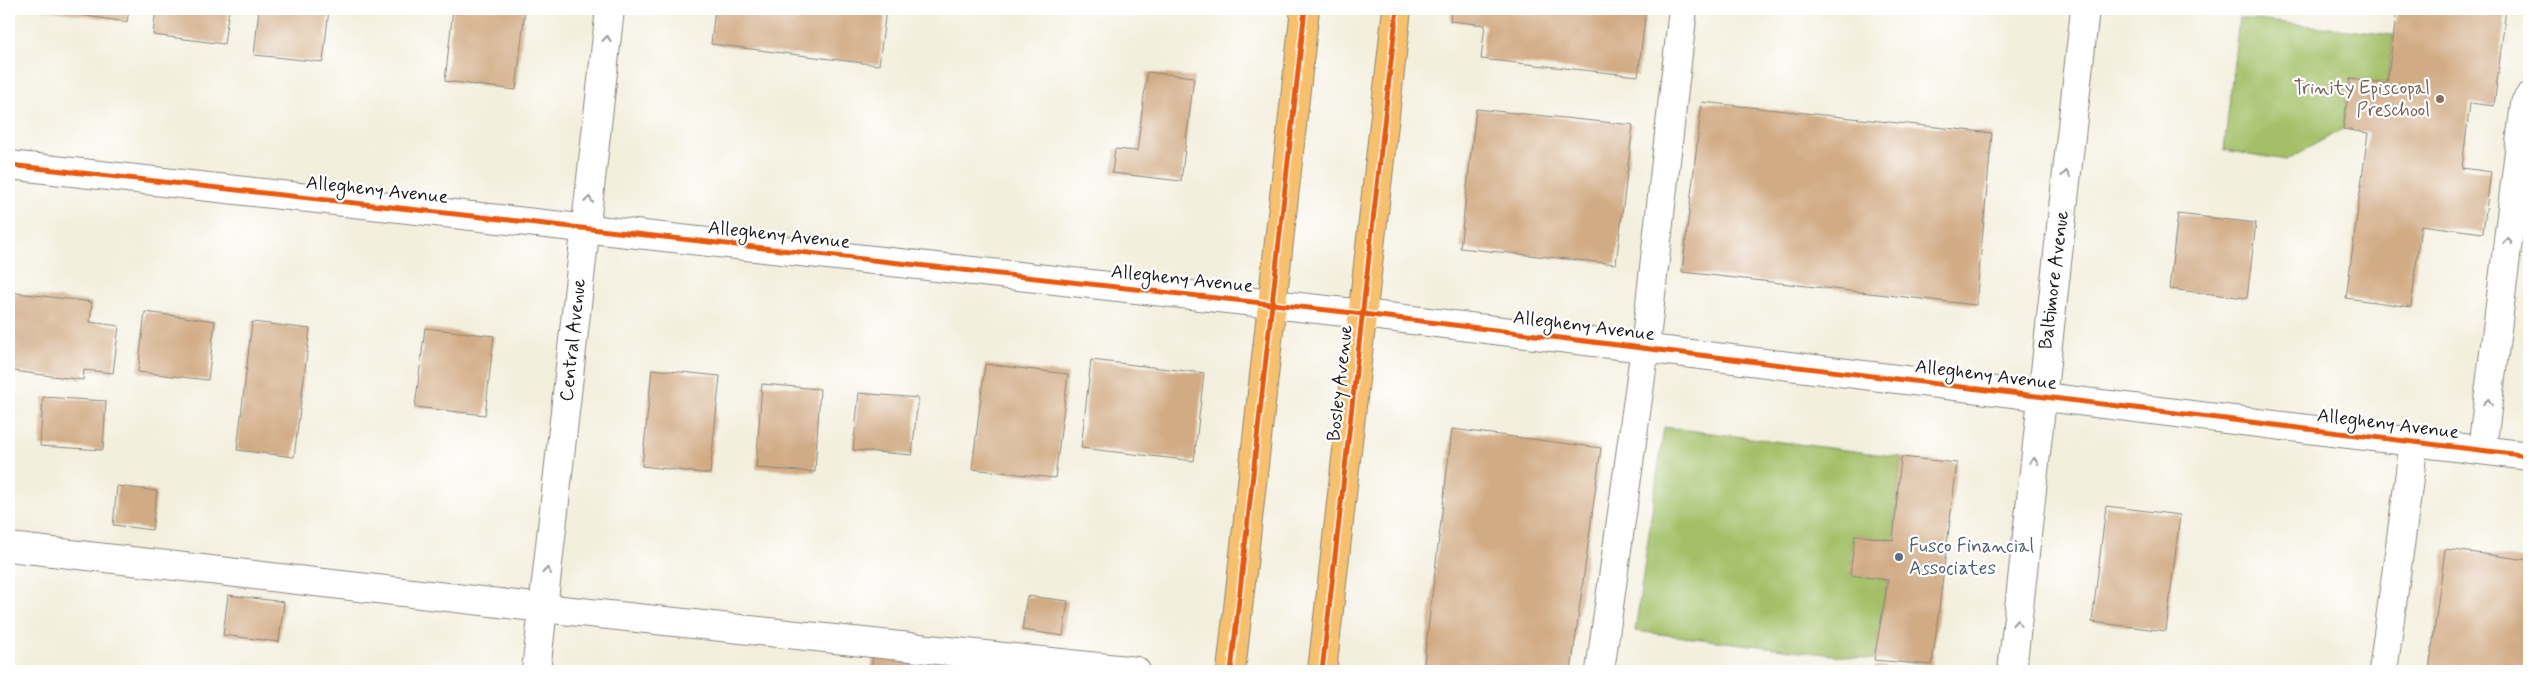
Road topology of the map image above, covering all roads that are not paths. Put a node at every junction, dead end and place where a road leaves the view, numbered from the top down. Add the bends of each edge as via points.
1 (610, 9) edge
2 (1305, 9) edge
3 (1397, 9) edge
4 (1682, 9) edge
5 (2086, 9) edge
6 (2529, 98) edge
7 (9, 164) edge
8 (586, 228) junction
9 (1273, 304) junction
10 (1363, 314) junction
11 (1645, 348) junction
12 (2041, 396) junction
13 (2414, 442) junction
14 (2482, 450) junction
15 (2529, 456) edge
16 (9, 547) edge
17 (543, 608) junction
18 (536, 671) edge
19 (1136, 671) edge
20 (1231, 671) edge
21 (1322, 671) edge
22 (1600, 671) edge
23 (2012, 671) edge
24 (2383, 671) edge

8 -> 1 street, Central Avenue
2 - 9 main road
3 - 10 main road, Bosley Avenue
4 - 11 street
12 -> 5 street, Baltimore Avenue
14 -> 6 street via 2525,103
7 - 8 street, Allegheny Avenue
8 - 9 street, Allegheny Avenue
17 -> 8 street, Central Avenue
9 - 10 street, Allegheny Avenue
9 - 20 main road
10 - 11 street, Allegheny Avenue
10 - 21 main road, Bosley Avenue
11 - 12 street, Allegheny Avenue
11 - 22 street
12 - 13 street, Allegheny Avenue
23 -> 12 street, Baltimore Avenue
13 - 14 street, Allegheny Avenue
13 - 24 street
14 - 15 street, Allegheny Avenue
16 - 17 street
17 - 18 street, Central Avenue
17 - 19 street

